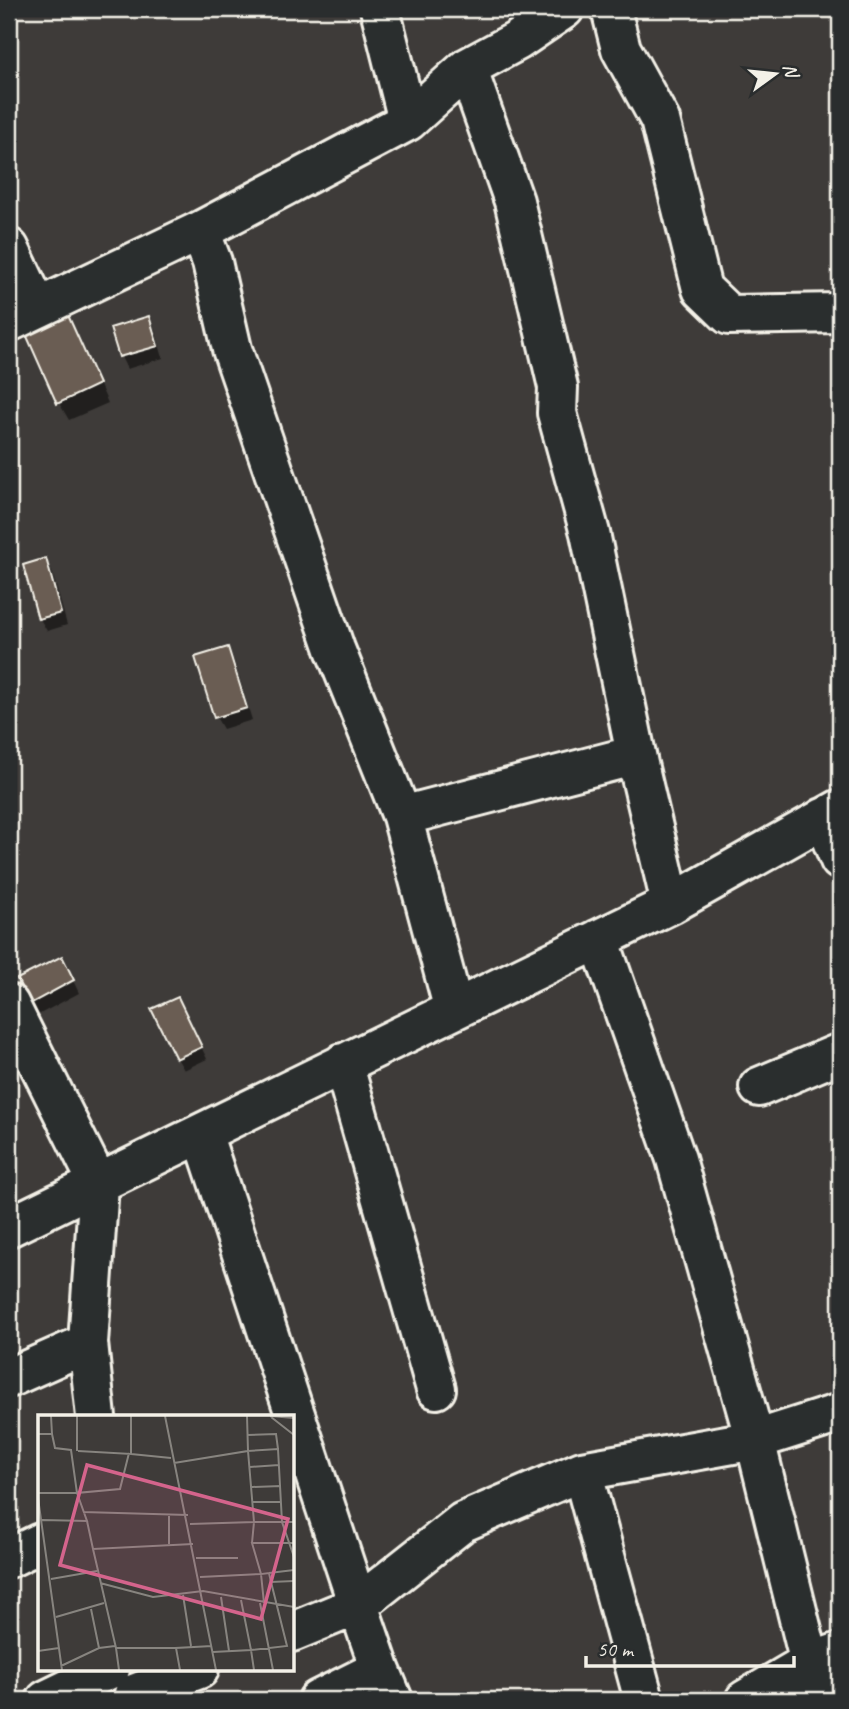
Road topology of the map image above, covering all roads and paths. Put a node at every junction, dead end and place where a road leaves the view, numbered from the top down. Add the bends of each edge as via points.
1 (380, 9) edge
2 (564, 9) edge
3 (611, 9) edge
4 (467, 68) junction
5 (408, 121) junction
6 (201, 231) junction
7 (9, 248) edge
8 (840, 313) edge
9 (23, 315) edge
10 (636, 755) junction
11 (832, 814) edge
12 (402, 816) junction
13 (840, 860) edge
14 (671, 904) junction
15 (599, 939) junction
16 (454, 1010) junction
17 (14, 1027) edge
18 (840, 1053) edge
19 (343, 1063) junction
20 (759, 1087) dead end
21 (202, 1133) junction
22 (99, 1185) junction
23 (9, 1227) edge
24 (88, 1343) junction
25 (9, 1378) edge
26 (436, 1389) dead end
27 (840, 1413) edge
28 (96, 1415) edge
29 (755, 1440) junction
30 (582, 1471) junction
31 (38, 1544) edge
32 (9, 1558) edge
33 (358, 1605) junction
34 (294, 1631) edge
35 (824, 1658) edge
36 (194, 1670) edge
37 (127, 1683) edge
38 (386, 1685) edge
39 (46, 1700) edge
40 (318, 1700) edge
41 (644, 1700) edge
42 (745, 1700) edge
43 (819, 1700) edge

1 - 5 street
2 - 4 street
3 - 8 street via 621,49 660,120 702,289 729,315
4 - 5 street
4 - 10 street via 514,201 558,387 557,413 590,533
5 - 6 street
6 - 9 street
6 - 12 street via 232,349 280,491 335,649
7 - 9 street
10 - 12 street
10 - 14 street
11 - 13 street
11 - 14 street
12 - 16 street
14 - 15 street
15 - 16 street
15 - 29 street via 676,1159
16 - 19 street
17 - 22 street
18 - 20 street
19 - 21 street
19 - 26 street
21 - 22 street
21 - 33 street
22 - 23 street
22 - 24 street
24 - 25 street
24 - 28 street
27 - 29 street
29 - 30 street
29 - 35 street
30 - 33 street via 463,1522
30 - 41 street
31 - 32 street
33 - 34 street
33 - 38 street
35 - 42 street
35 - 43 street
36 - 37 street
37 - 39 street
38 - 40 street

